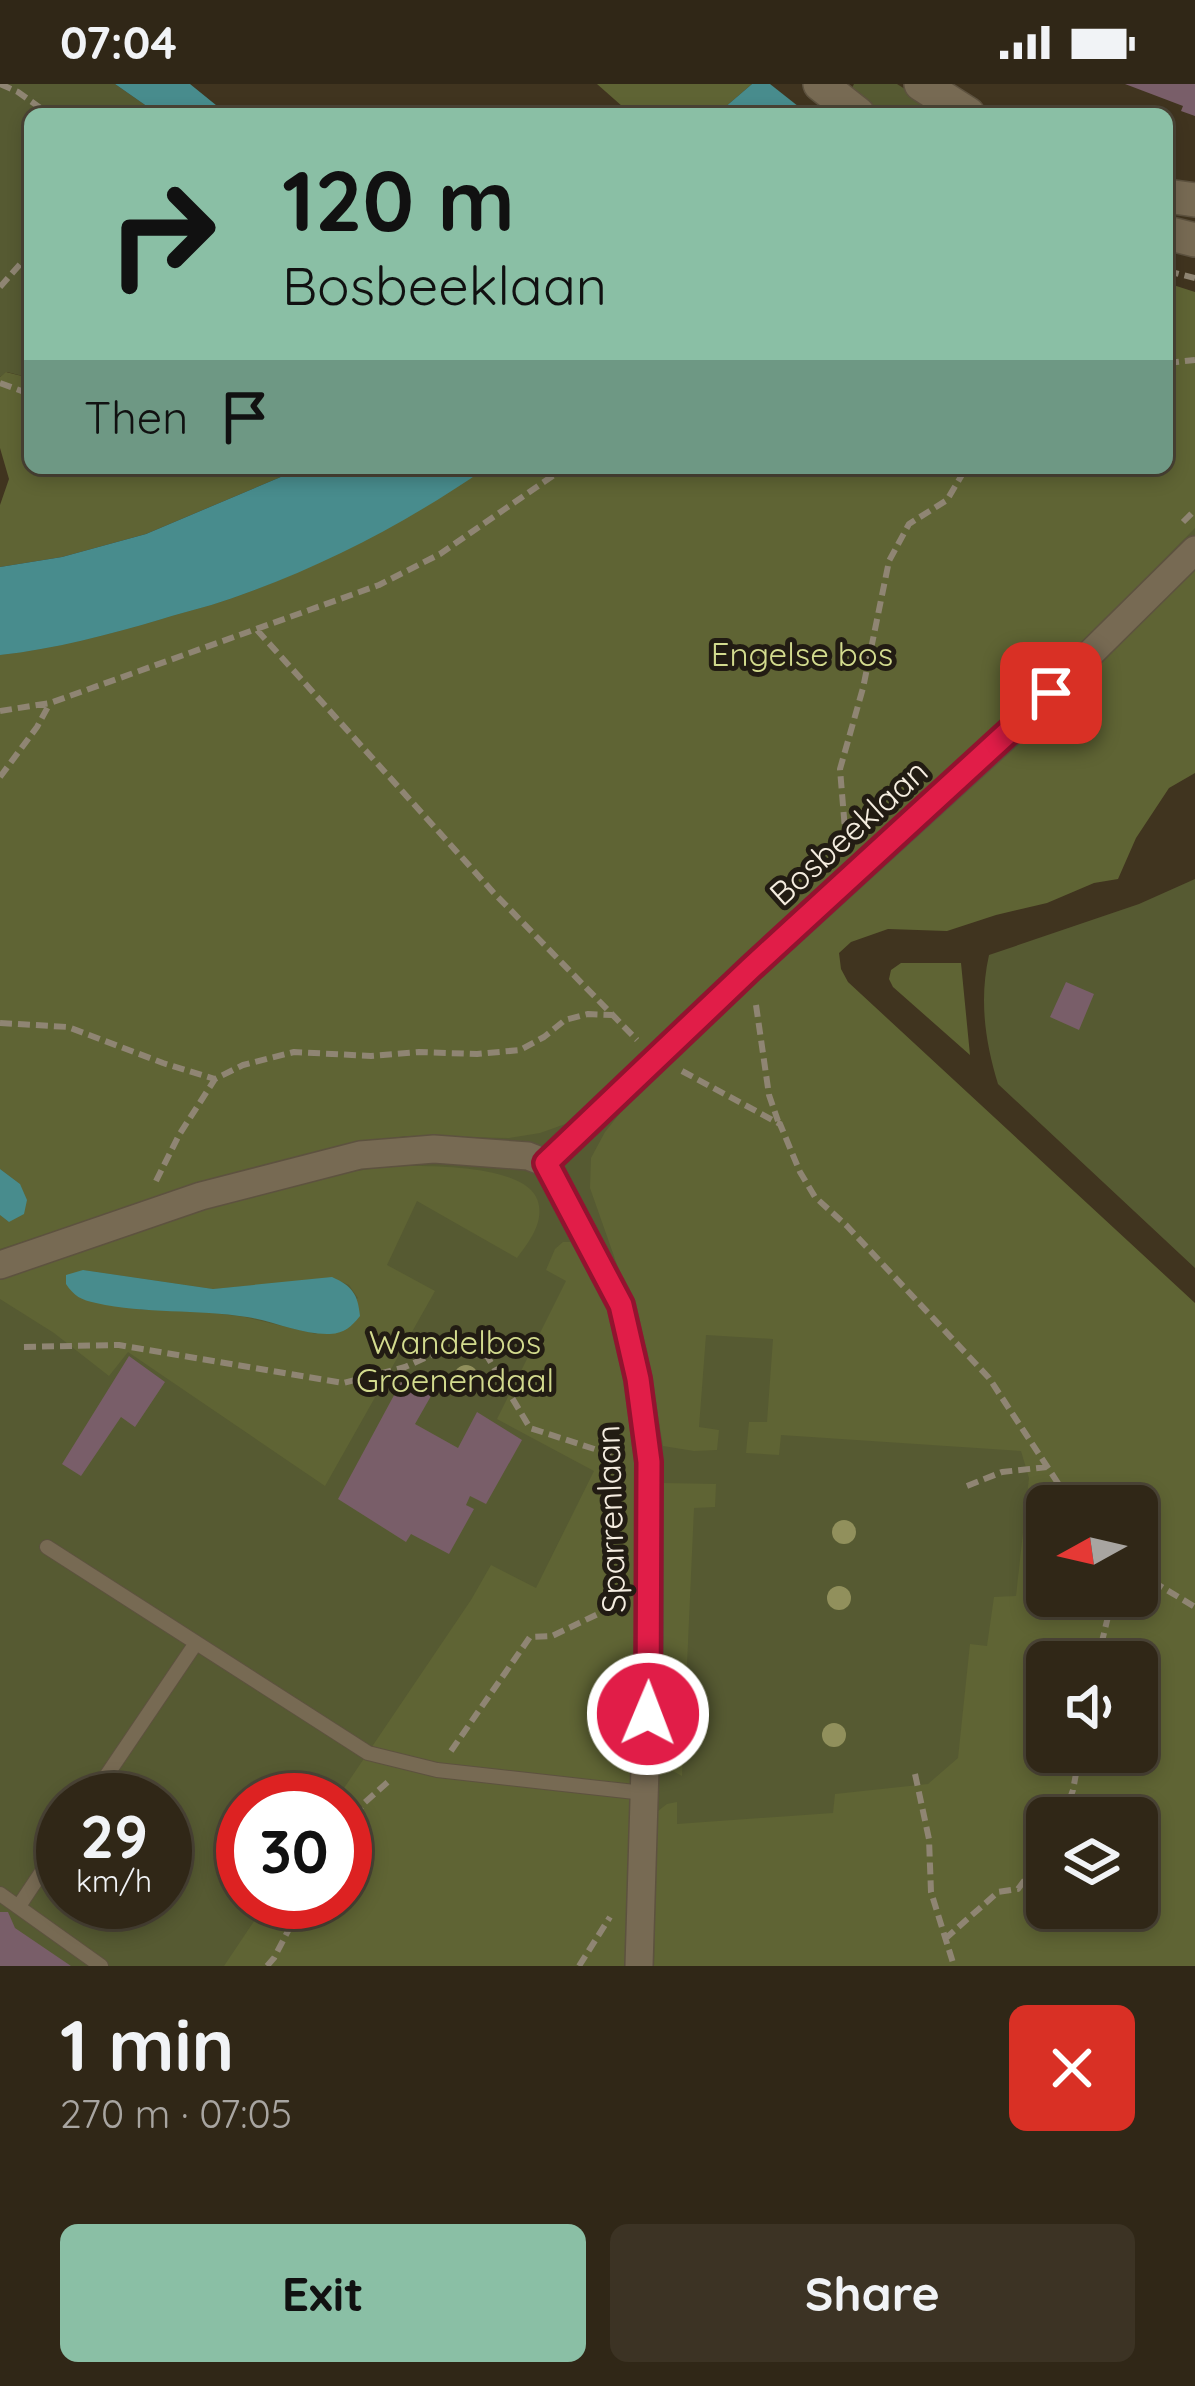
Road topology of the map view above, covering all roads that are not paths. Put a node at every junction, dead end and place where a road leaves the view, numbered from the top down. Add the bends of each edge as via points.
1 (820, 84) edge
2 (921, 84) edge
3 (850, 108) edge
4 (959, 108) edge
5 (1195, 550) edge
6 (546, 1163) junction
7 (0, 1265) edge
8 (47, 1547) dead end
9 (196, 1642) junction
10 (108, 1773) edge
11 (646, 1793) junction
12 (36, 1880) edge
13 (0, 1894) edge
14 (19, 1906) junction
15 (101, 1966) edge
16 (640, 1966) edge

1 - 3 street
2 - 4 street
5 - 6 street, Bosbeeklaan via 1017,727
6 - 7 street via 434,1149 360,1155 201,1196
6 - 11 street, Sparrenlaan via 621,1305 638,1379 649,1462
8 - 9 lane
9 - 10 lane
9 - 11 lane via 368,1754 437,1771
11 - 16 street, Sparrenlaan
12 - 14 lane
13 - 14 lane
14 - 15 lane

